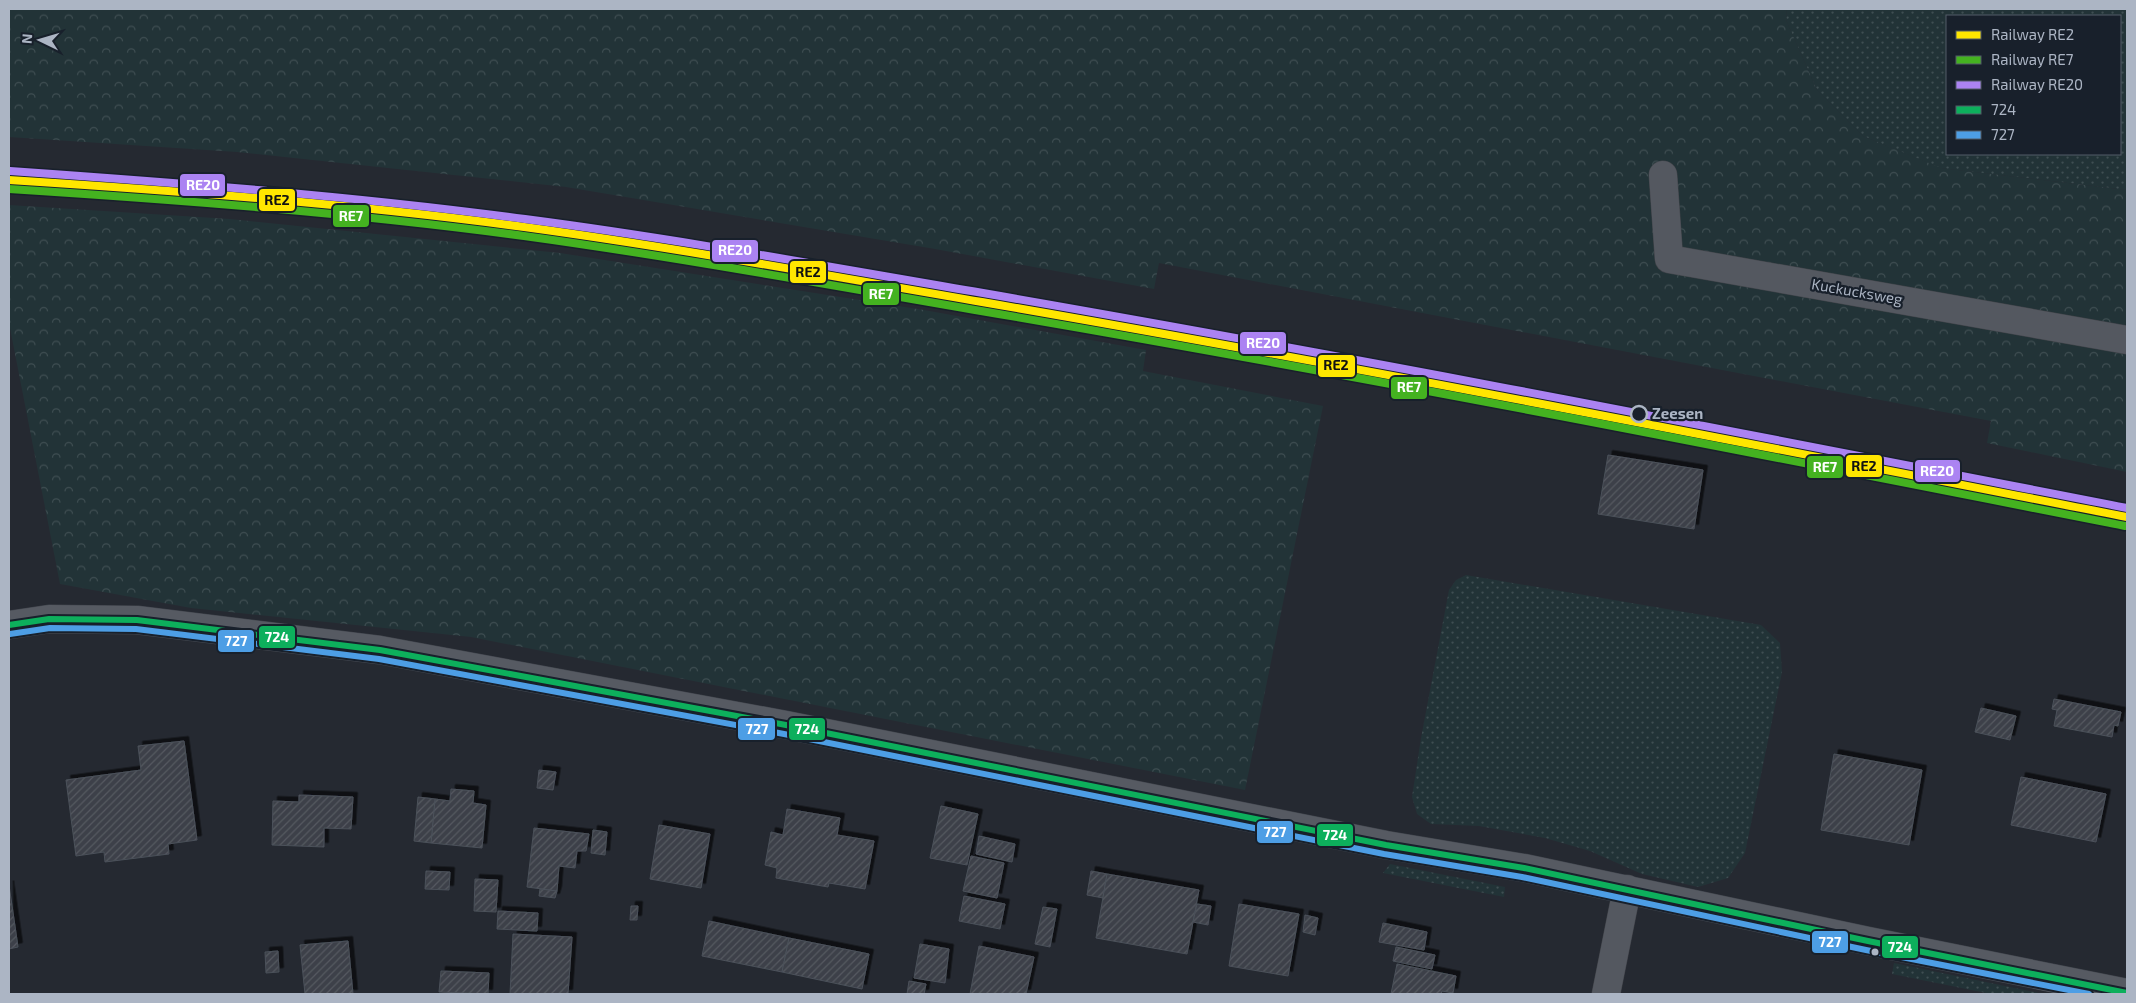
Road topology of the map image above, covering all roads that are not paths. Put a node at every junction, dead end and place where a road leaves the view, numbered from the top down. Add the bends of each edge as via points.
1 (1663, 175) dead end
2 (2127, 340) edge
3 (9, 625) edge
4 (1627, 889) junction
5 (2127, 993) edge
6 (1606, 994) edge

1 - 2 street, Kuckucksweg via 1669,259
3 - 4 main road via 49,619 137,620 380,650 796,727 1386,845
4 - 5 main road
4 - 6 street

